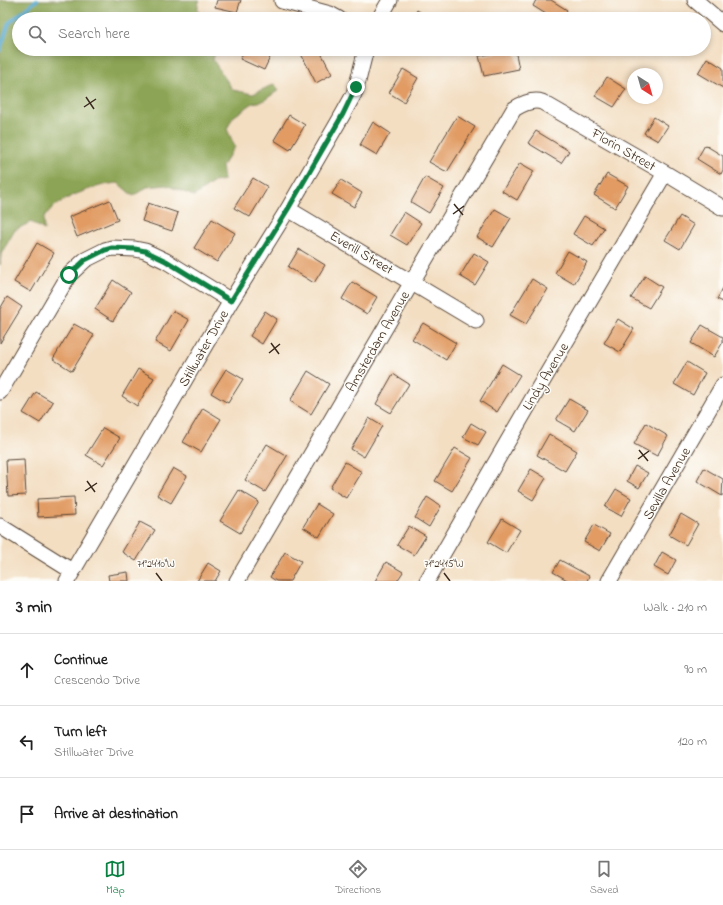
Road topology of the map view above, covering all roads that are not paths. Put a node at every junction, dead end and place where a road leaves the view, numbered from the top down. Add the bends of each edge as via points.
1 (390, 0) edge
2 (695, 0) edge
3 (282, 1) edge
4 (323, 12) edge
5 (383, 12) edge
6 (709, 12) edge
7 (711, 14) edge
8 (723, 24) edge
9 (364, 56) edge
10 (521, 104) joint
11 (665, 173) junction
12 (723, 208) edge
13 (288, 209) junction
14 (412, 282) junction
15 (231, 301) junction
16 (476, 321) dead end
17 (723, 385) edge
18 (0, 392) edge
19 (0, 526) edge
20 (70, 576) edge
21 (237, 581) edge
22 (427, 581) edge
23 (609, 581) edge

1 - 5 street
2 - 6 street
3 - 4 street
7 - 8 street
9 - 13 street, Stillwater Drive via 354,94
10 - 11 street, Florin Street via 542,102
10 - 14 street, Amsterdam Avenue via 514,109
11 - 12 street, Florin Street
11 - 22 street, Lindy Avenue
13 - 14 street, Everill Street
13 - 15 street, Stillwater Drive
14 - 16 street, Everill Street
14 - 21 street, Amsterdam Avenue
15 - 18 street via 145,251 128,248 105,250 85,260 69,275
15 - 20 street, Stillwater Drive
17 - 23 street, Sevilla Avenue
19 - 20 street

